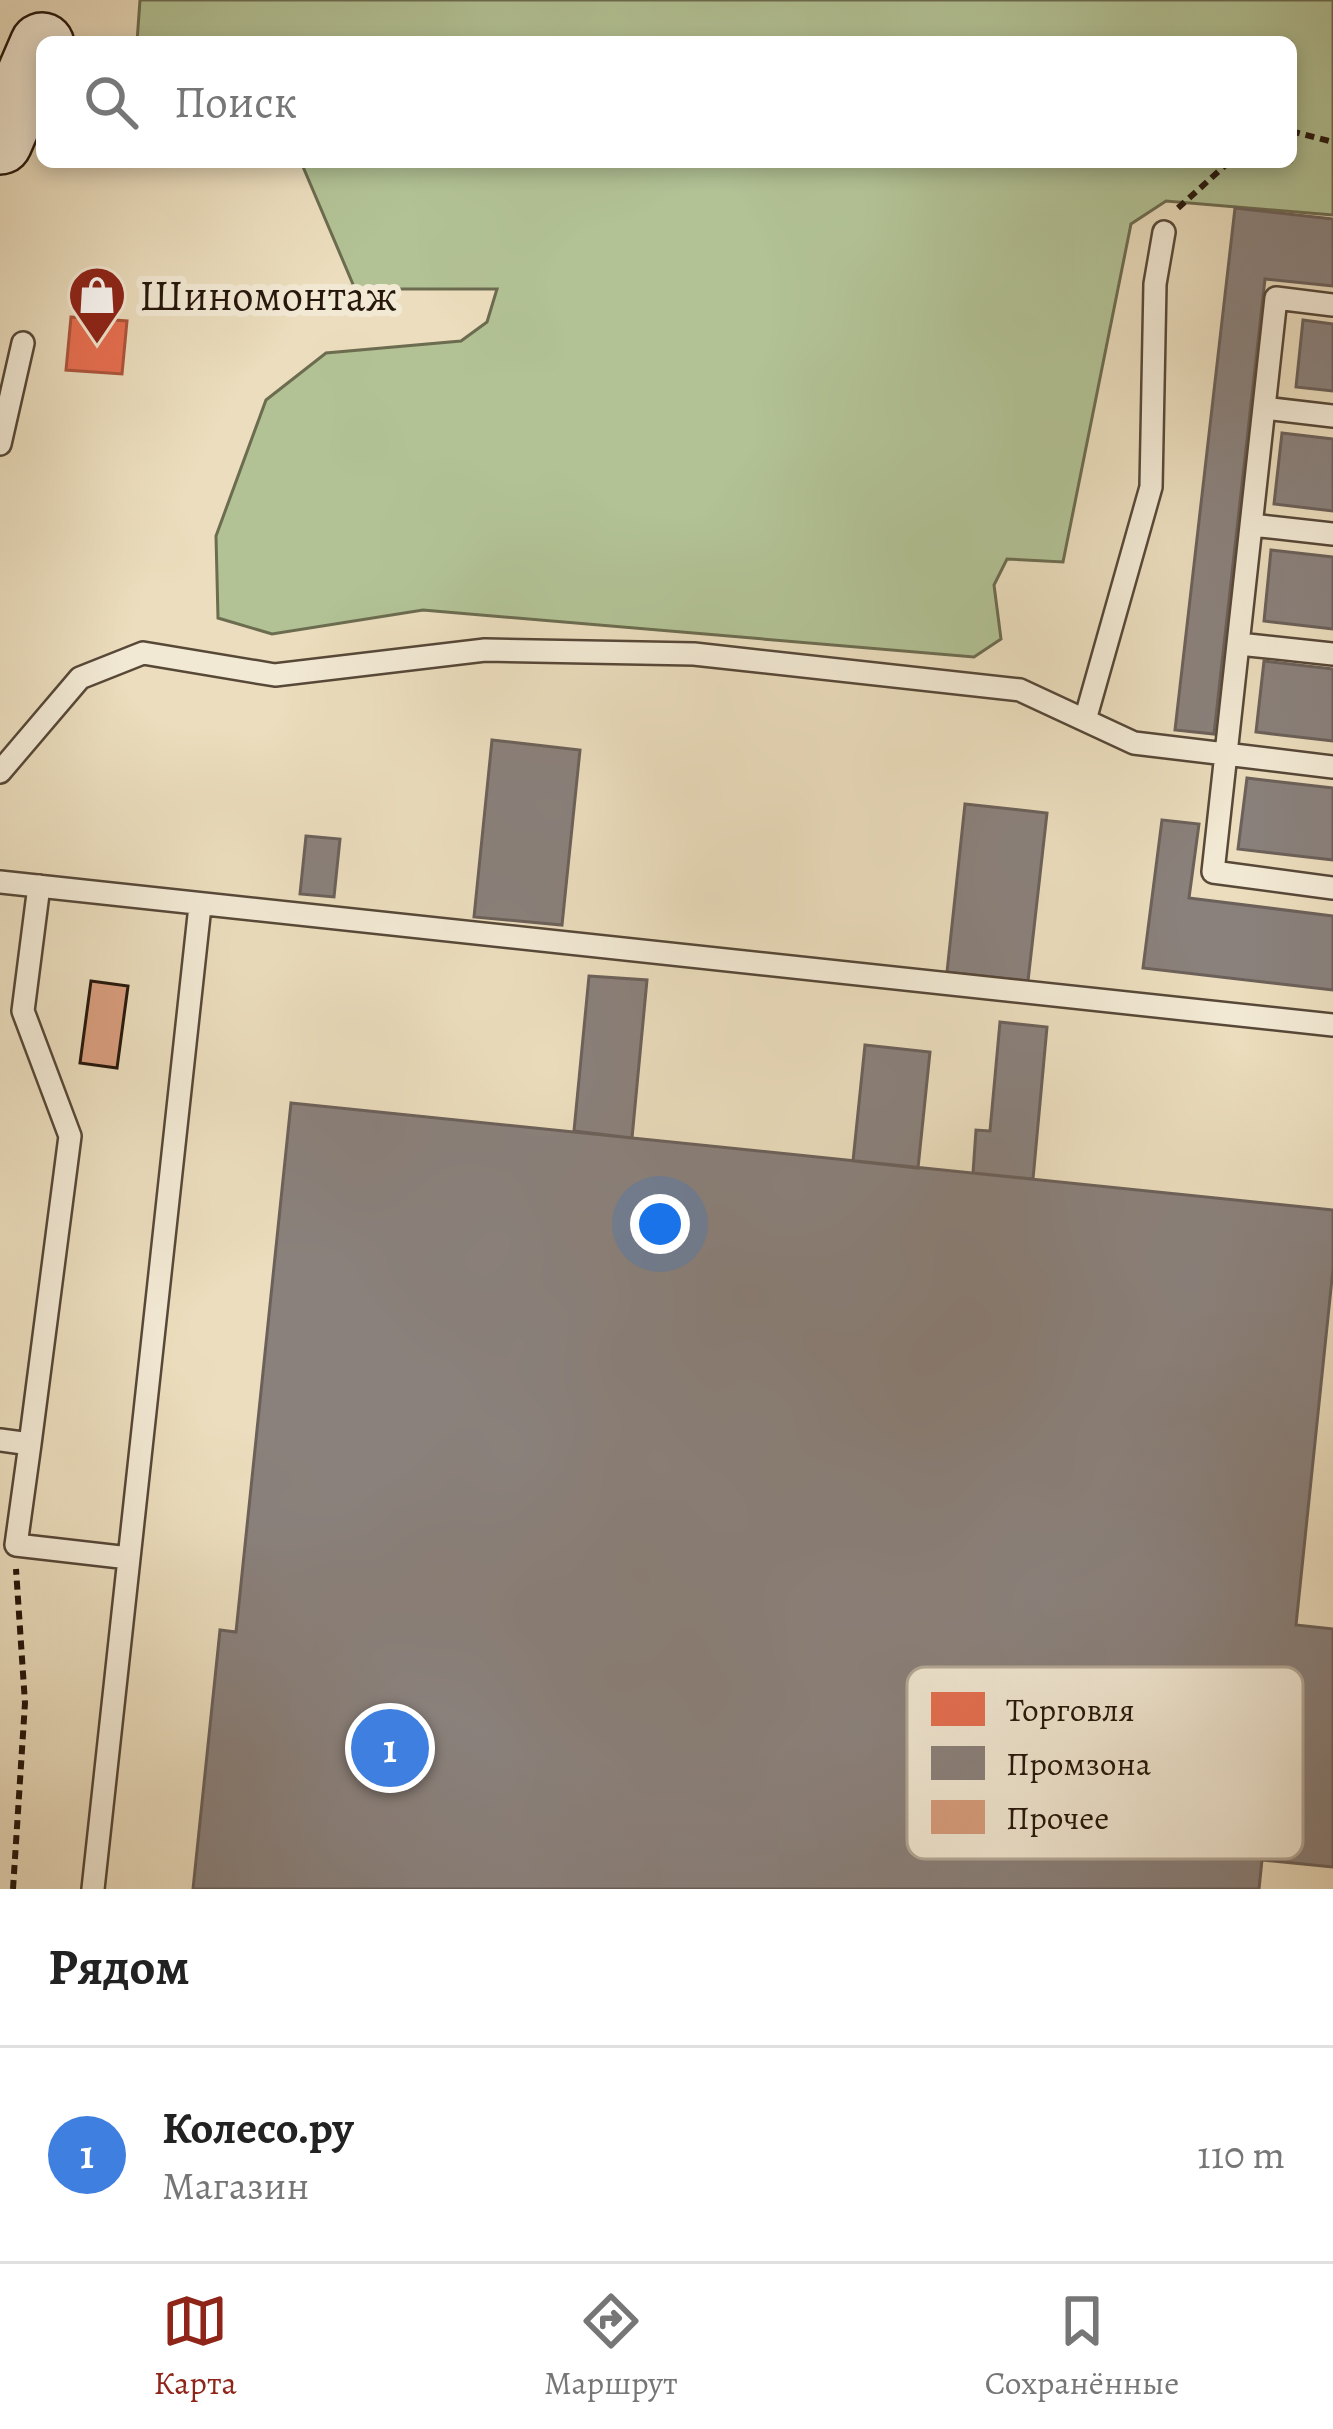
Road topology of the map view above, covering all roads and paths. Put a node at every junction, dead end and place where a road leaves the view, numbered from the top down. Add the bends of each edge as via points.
1 (65, 0) edge
2 (47, 36) edge
3 (36, 59) edge
4 (1297, 133) edge
5 (0, 142) edge
6 (1333, 142) edge
7 (1222, 168) edge
8 (1164, 232) joint
9 (1333, 305) edge
10 (23, 344) dead end
11 (1264, 408) junction
12 (1333, 416) edge
13 (0, 444) edge
14 (1252, 525) junction
15 (1333, 534) edge
16 (1239, 644) junction
17 (1333, 654) edge
18 (1084, 720) junction
19 (1227, 754) junction
20 (1333, 767) edge
21 (0, 772) edge
22 (0, 882) edge
23 (39, 886) junction
24 (1333, 888) edge
25 (200, 906) junction
26 (1333, 1024) edge
27 (0, 1440) edge
28 (30, 1444) junction
29 (16, 1545) junction
30 (129, 1558) junction
31 (14, 1889) edge
32 (93, 1889) edge

1 - 2 main road
3 - 5 main road
4 - 6 path
7 - 8 path
8 - 18 lane via 1151,487
9 - 11 lane via 1276,298
10 - 13 lane
11 - 12 lane
11 - 14 lane
14 - 15 lane
14 - 16 lane
16 - 17 lane
16 - 19 lane
18 - 19 lane via 1135,743
18 - 21 lane via 1020,690 694,654 485,650 275,675 143,653 80,678
19 - 20 lane
19 - 24 lane via 1213,872
22 - 23 lane
23 - 25 lane
23 - 28 lane via 22,1011 70,1136
25 - 26 lane
25 - 30 lane
27 - 28 lane
28 - 29 lane
29 - 30 lane
29 - 31 path via 25,1702
30 - 32 lane

